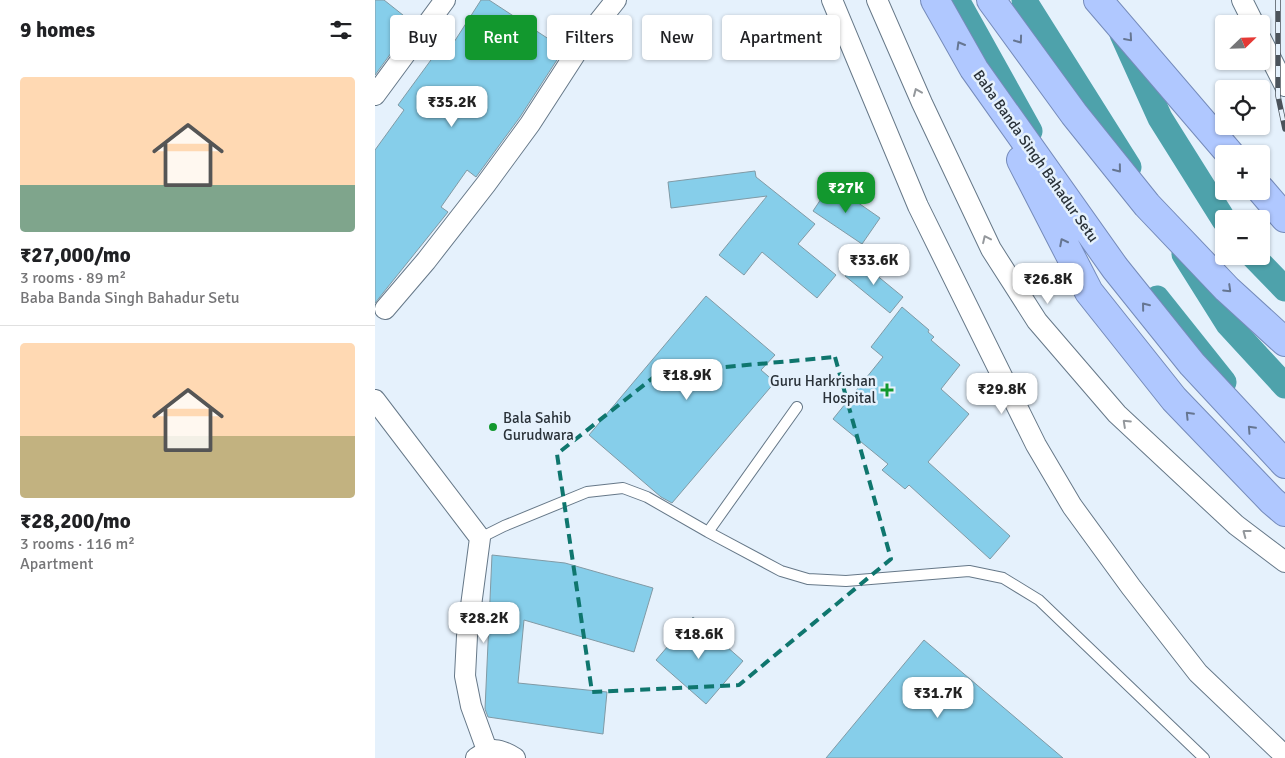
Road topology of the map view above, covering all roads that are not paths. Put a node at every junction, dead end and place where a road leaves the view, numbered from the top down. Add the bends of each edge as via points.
1 (445, 0) edge
2 (616, 0) edge
3 (832, 0) edge
4 (877, 0) edge
5 (935, 0) edge
6 (991, 0) edge
7 (1098, 0) edge
8 (1242, 0) edge
9 (1250, 15) edge
10 (1270, 57) edge
11 (974, 69) junction
12 (1285, 86) edge
13 (375, 95) edge
14 (1222, 145) edge
15 (1270, 200) edge
16 (1285, 218) edge
17 (385, 309) dead end
18 (1285, 342) edge
19 (375, 400) edge
20 (797, 406) dead end
21 (1285, 464) edge
22 (1285, 512) edge
23 (708, 532) junction
24 (480, 538) junction
25 (1285, 562) edge
26 (481, 754) edge
27 (1285, 756) edge
28 (515, 758) edge
29 (1204, 758) edge

1 - 13 street
2 - 17 street via 585,39 487,184
3 - 27 street via 918,206 1036,445 1072,506 1198,674
25 -> 4 street via 1236,525 1117,414 1037,321 991,249
11 -> 5 highway, Baba Banda Singh Bahadur Setu
6 -> 18 highway via 1074,114 1147,204 1227,289
7 -> 14 highway
8 - 9 street
10 - 12 street
21 -> 11 highway, Baba Banda Singh Bahadur Setu via 1192,364 1115,268
22 -> 11 highway via 1174,400 1089,292
15 - 16 highway
19 - 24 street
20 - 23 lane
23 - 24 lane via 647,497 623,488 587,492
23 - 29 lane via 781,571 808,579 846,581 969,571 1003,578 1039,600
24 - 26 street via 465,676
26 - 28 street via 504,751

